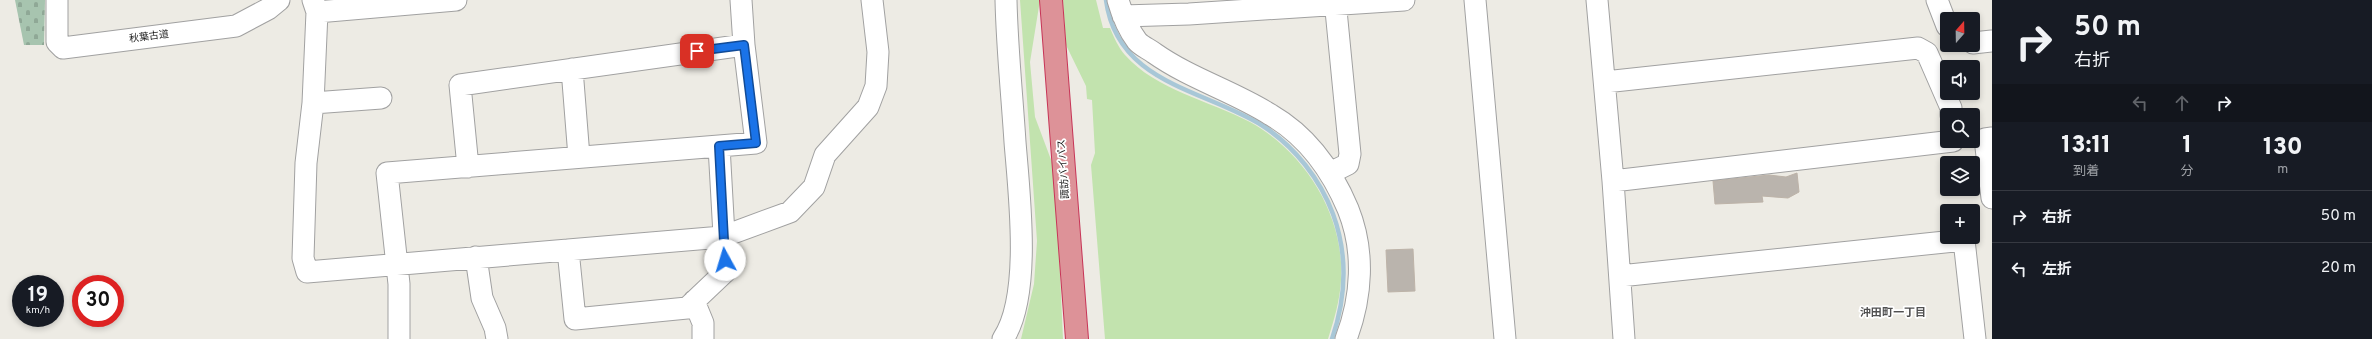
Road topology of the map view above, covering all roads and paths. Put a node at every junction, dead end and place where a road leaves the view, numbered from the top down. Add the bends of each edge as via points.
1 (57, 0) edge
2 (279, 0) edge
3 (456, 0) edge
4 (741, 0) edge
5 (872, 0) edge
6 (1006, 0) edge
7 (1051, 0) edge
8 (1404, 0) edge
9 (1475, 0) edge
10 (1597, 0) edge
11 (1936, 0) edge
12 (1336, 2) edge
13 (315, 6) edge
14 (1120, 8) edge
15 (1941, 12) edge
16 (1992, 42) edge
17 (1980, 43) edge
18 (744, 45) junction
19 (572, 69) junction
20 (1605, 82) junction
21 (381, 98) dead end
22 (313, 103) junction
23 (1951, 108) edge
24 (1992, 138) edge
25 (1940, 143) edge
26 (719, 146) junction
27 (579, 157) junction
28 (468, 166) junction
29 (1330, 173) junction
30 (1613, 181) junction
31 (1992, 198) edge
32 (722, 237) junction
33 (568, 250) junction
34 (476, 257) junction
35 (396, 264) junction
36 (1620, 276) junction
37 (694, 301) junction
38 (400, 339) edge
39 (497, 339) edge
40 (703, 339) edge
41 (1003, 339) edge
42 (1077, 339) edge
43 (1346, 339) edge
44 (1505, 339) edge
45 (1624, 339) edge
46 (1975, 339) edge

1 - 2 street, 秋葉古道 via 57,42 64,48 236,26 268,9
3 - 13 street
4 - 18 street
5 - 32 street via 878,52 876,86 868,107 825,154 814,187 790,212
6 - 41 street via 1022,254 1019,291 1008,332
7 - 42 highway, 諏訪バイパス
8 - 12 street
9 - 44 street
10 - 20 street
11 - 15 street
12 - 14 street via 1189,14
12 - 29 street via 1350,154 1348,164
13 - 22 street
14 - 29 street via 1138,42 1177,69 1273,115 1304,141
16 - 17 street
18 - 19 street
18 - 26 street via 756,143
19 - 27 street
19 - 28 street via 460,85
20 - 23 street via 1918,48 1927,53
20 - 30 street
21 - 22 street
22 - 35 street via 306,163 303,258 307,272
24 - 31 street via 1985,139
25 - 30 street
26 - 27 street
26 - 32 street
27 - 28 street
28 - 35 street via 387,173
29 - 43 street via 1352,221 1359,262 1354,318
30 - 36 street
32 - 33 street
32 - 37 street via 726,271
33 - 34 street
33 - 37 street via 576,319 687,308
34 - 35 street
34 - 39 street via 482,298
35 - 38 street
36 - 45 street
36 - 46 street via 1964,240
37 - 40 street via 703,323

